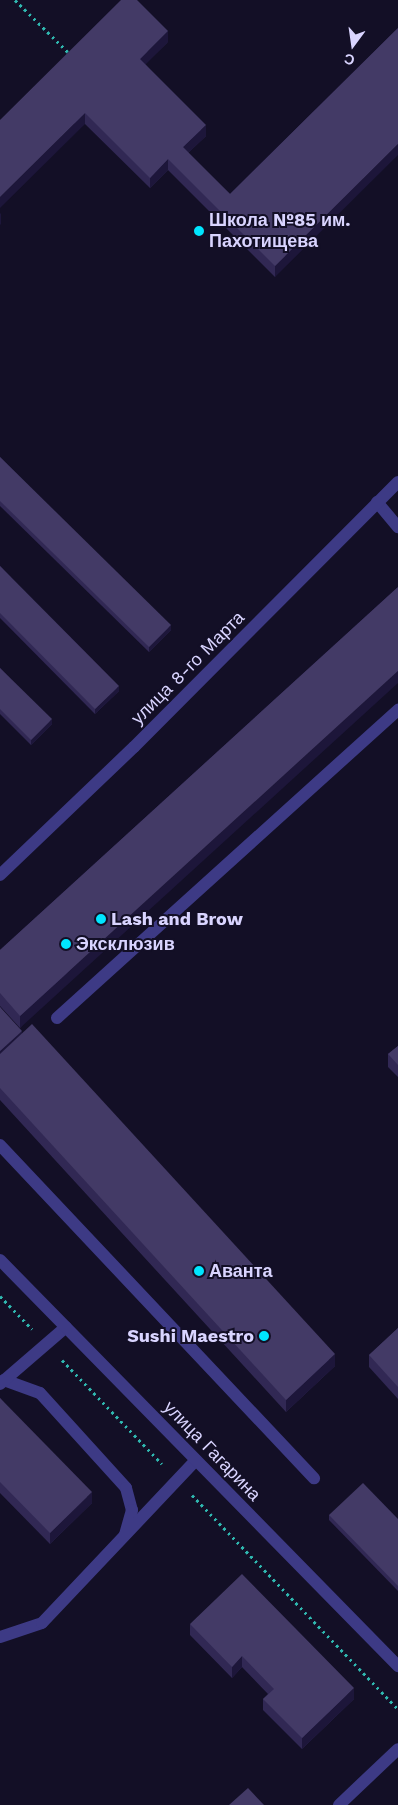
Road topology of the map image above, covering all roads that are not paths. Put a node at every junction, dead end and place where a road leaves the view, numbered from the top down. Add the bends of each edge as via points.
1 (398, 482) edge
2 (377, 502) junction
3 (398, 526) edge
4 (398, 710) edge
5 (0, 875) edge
6 (57, 1018) dead end
7 (0, 1145) edge
8 (0, 1260) edge
9 (66, 1327) junction
10 (2, 1382) edge
11 (196, 1460) junction
12 (314, 1478) dead end
13 (124, 1536) junction
14 (0, 1637) edge
15 (398, 1666) edge
16 (398, 1749) edge
17 (339, 1805) edge

1 - 2 street, улица 8-го Марта
2 - 3 street
2 - 5 street, улица 8-го Марта via 134,747
4 - 6 street
7 - 12 street
8 - 9 street, улица Гагарина
9 - 10 street
9 - 11 street, улица Гагарина
10 - 13 street via 40,1394 126,1488 132,1510
11 - 13 street
11 - 15 street, улица Гагарина
13 - 14 street via 42,1623
16 - 17 street

